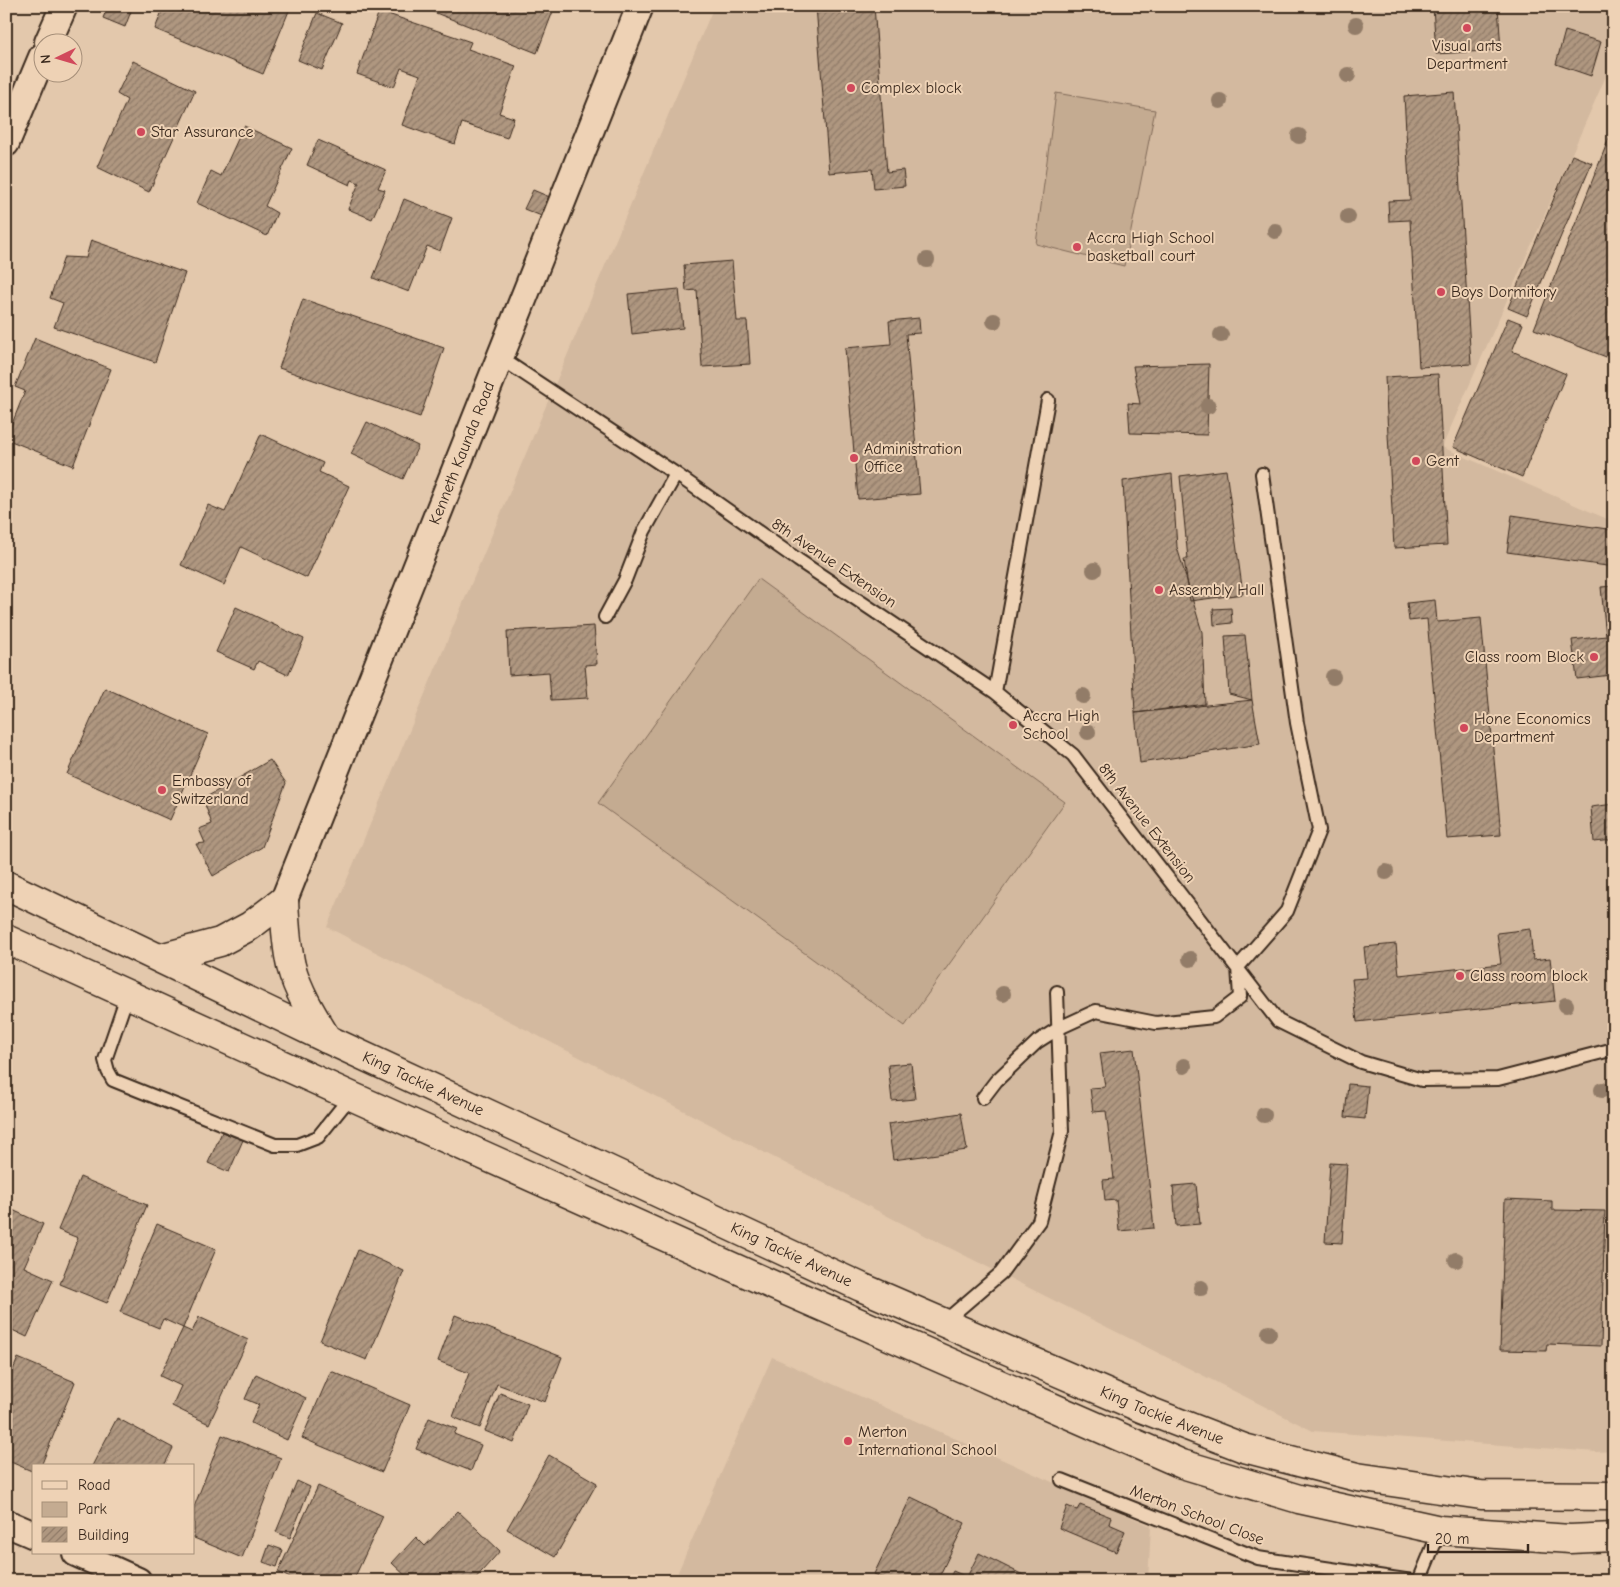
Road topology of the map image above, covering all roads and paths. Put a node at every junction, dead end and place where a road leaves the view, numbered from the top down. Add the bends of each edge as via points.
1 (64, 6) edge
2 (640, 6) edge
3 (52, 32) edge
4 (32, 81) edge
5 (6, 143) edge
6 (499, 357) junction
7 (1048, 400) dead end
8 (676, 474) junction
9 (1262, 474) dead end
10 (605, 617) dead end
11 (996, 692) junction
12 (6, 885) edge
13 (284, 900) junction
14 (6, 939) edge
15 (160, 958) junction
16 (1238, 967) junction
17 (1057, 992) dead end
18 (128, 993) junction
19 (1058, 1028) junction
20 (328, 1039) junction
21 (1614, 1049) edge
22 (351, 1096) junction
23 (983, 1098) dead end
24 (944, 1322) junction
25 (1062, 1480) dead end
26 (1614, 1496) edge
27 (6, 1523) edge
28 (1440, 1530) junction
29 (32, 1534) edge
30 (1614, 1537) edge
31 (78, 1554) edge
32 (138, 1581) edge
33 (1412, 1581) edge
34 (1419, 1581) edge

1 - 3 street
2 - 6 street, Kenneth Kaunda Road
4 - 5 street
6 - 8 lane, 8th Avenue Extension
6 - 13 street, Kenneth Kaunda Road
7 - 11 lane
8 - 10 lane via 644,531 625,580
8 - 11 lane, 8th Avenue Extension
9 - 16 lane via 1298,724 1319,830 1287,911
11 - 16 lane, 8th Avenue Extension via 1073,755
12 - 15 main road, King Tackie Avenue
13 - 15 main road via 250,926 220,942
13 - 20 main road via 291,966 306,1004
14 - 18 main road, King Tackie Avenue
15 - 20 main road, King Tackie Avenue
16 - 19 lane via 1240,997 1214,1017 1156,1024 1096,1011
16 - 21 lane, 8th Avenue Extension via 1278,1021 1361,1062 1422,1080 1498,1079
17 - 19 lane
18 - 22 main road, King Tackie Avenue
18 - 22 lane via 105,1060 113,1080 276,1145 297,1145 318,1137
19 - 23 lane via 1037,1042
19 - 24 lane via 1062,1131 1039,1221 1000,1273
20 - 24 main road, King Tackie Avenue via 861,1287
22 - 28 main road, King Tackie Avenue via 1182,1464 1298,1499
24 - 26 main road, King Tackie Avenue via 1141,1408 1244,1448 1357,1477 1482,1495
25 - 33 lane, Merton School Close via 1258,1558
27 - 29 street
28 - 30 main road, King Tackie Avenue via 1570,1539
28 - 34 lane
31 - 32 street

